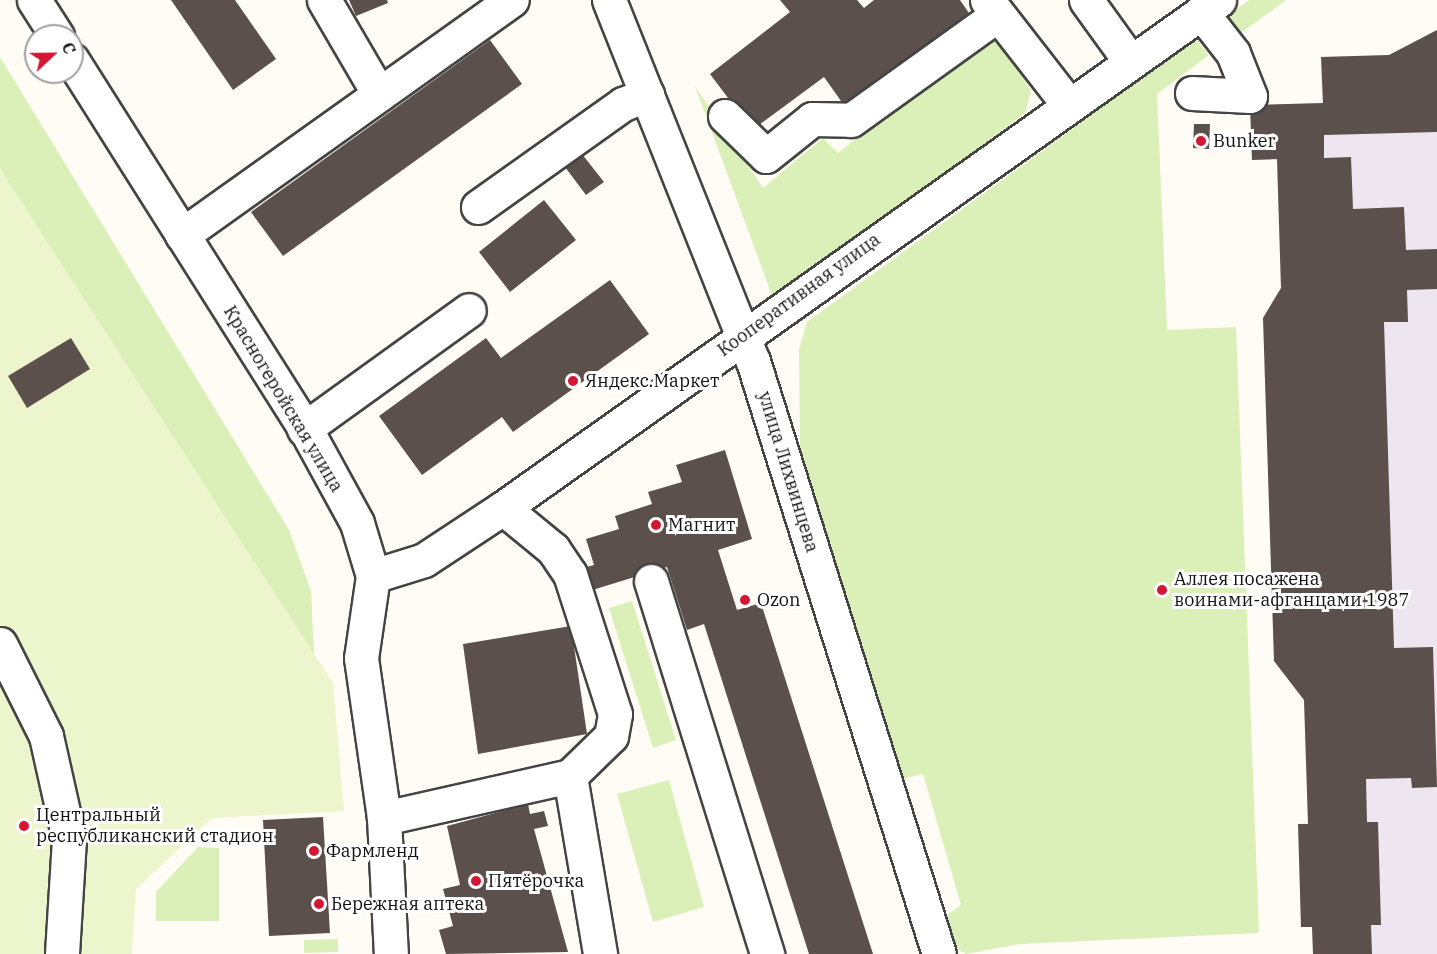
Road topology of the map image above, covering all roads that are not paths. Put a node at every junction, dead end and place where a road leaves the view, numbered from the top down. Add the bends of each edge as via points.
1 (34, 0) edge
2 (324, 0) edge
3 (512, 0) edge
4 (609, 0) edge
5 (1086, 0) edge
6 (1210, 6) edge
7 (992, 7) edge
8 (49, 24) edge
9 (1130, 61) junction
10 (84, 79) edge
11 (1192, 93) dead end
12 (379, 94) junction
13 (647, 95) junction
14 (1068, 104) junction
15 (725, 116) dead end
16 (478, 207) dead end
17 (182, 234) junction
18 (469, 310) dead end
19 (743, 336) junction
20 (304, 429) junction
21 (503, 508) junction
22 (372, 576) junction
23 (651, 581) dead end
24 (0, 644) edge
25 (570, 776) junction
26 (384, 818) junction
27 (62, 954) edge
28 (391, 954) edge
29 (600, 954) edge
30 (767, 954) edge
31 (939, 954) edge

1 - 8 street
2 - 12 street
3 - 12 street
4 - 13 street, улица Лихвинцева
5 - 9 street
6 - 9 street, Кооперативная улица
6 - 11 street via 1250,96
7 - 14 street
7 - 15 street via 851,120 812,119 766,156
9 - 14 street, Кооперативная улица
10 - 17 street, Красногеройская улица
12 - 17 street
13 - 16 street via 623,104
13 - 19 street, улица Лихвинцева
14 - 19 street, Кооперативная улица
17 - 20 street, Красногеройская улица
18 - 20 street
19 - 21 street, Кооперативная улица
19 - 31 street, улица Лихвинцева
20 - 22 street, Красногеройская улица via 357,523
21 - 22 street, Кооперативная улица via 424,560
21 - 25 street via 553,549 570,574 615,714 610,736
22 - 26 street, Красногеройская улица via 361,658
23 - 30 street
24 - 27 street via 46,736 69,839
25 - 26 street
25 - 29 street
26 - 28 street, Красногеройская улица

